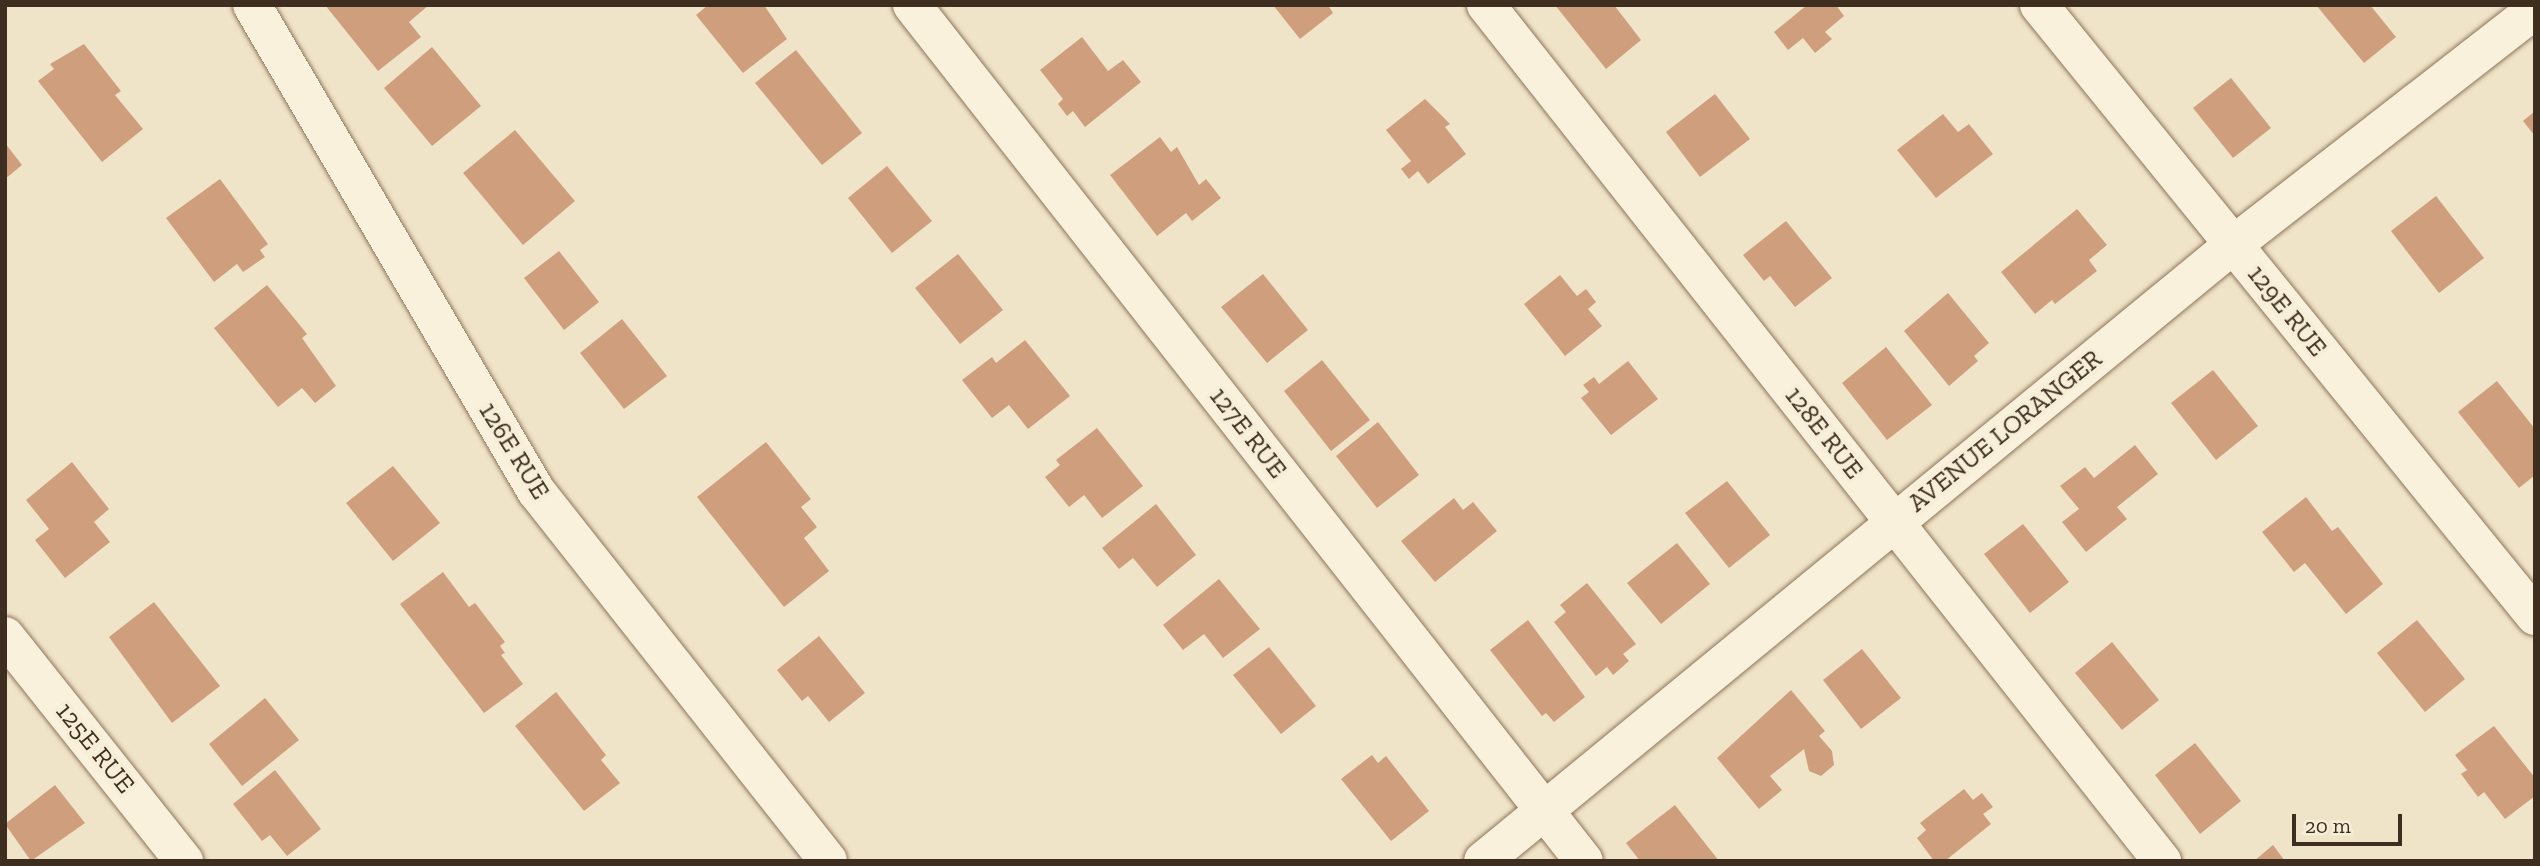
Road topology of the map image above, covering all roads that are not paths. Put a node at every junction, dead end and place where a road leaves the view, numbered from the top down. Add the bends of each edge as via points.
1 (251, 5) edge
2 (912, 5) edge
3 (1486, 5) edge
4 (2039, 5) edge
5 (2535, 10) edge
6 (2233, 245) junction
7 (1895, 522) junction
8 (2535, 616) edge
9 (5, 636) edge
10 (1544, 810) junction
11 (184, 861) edge
12 (828, 861) edge
13 (1483, 861) edge
14 (1584, 861) edge
15 (2162, 861) edge

1 - 12 street, 126E RUE via 536,491
2 - 10 street, 127E RUE
3 - 7 street, 128E RUE
4 - 6 street, 129E RUE
5 - 6 street, AVENUE LORANGER
6 - 7 street, AVENUE LORANGER
6 - 8 street, 129E RUE
7 - 10 street, AVENUE LORANGER
7 - 15 street, 128E RUE
9 - 11 street, 125E RUE
10 - 13 street, AVENUE LORANGER
10 - 14 street, 127E RUE

